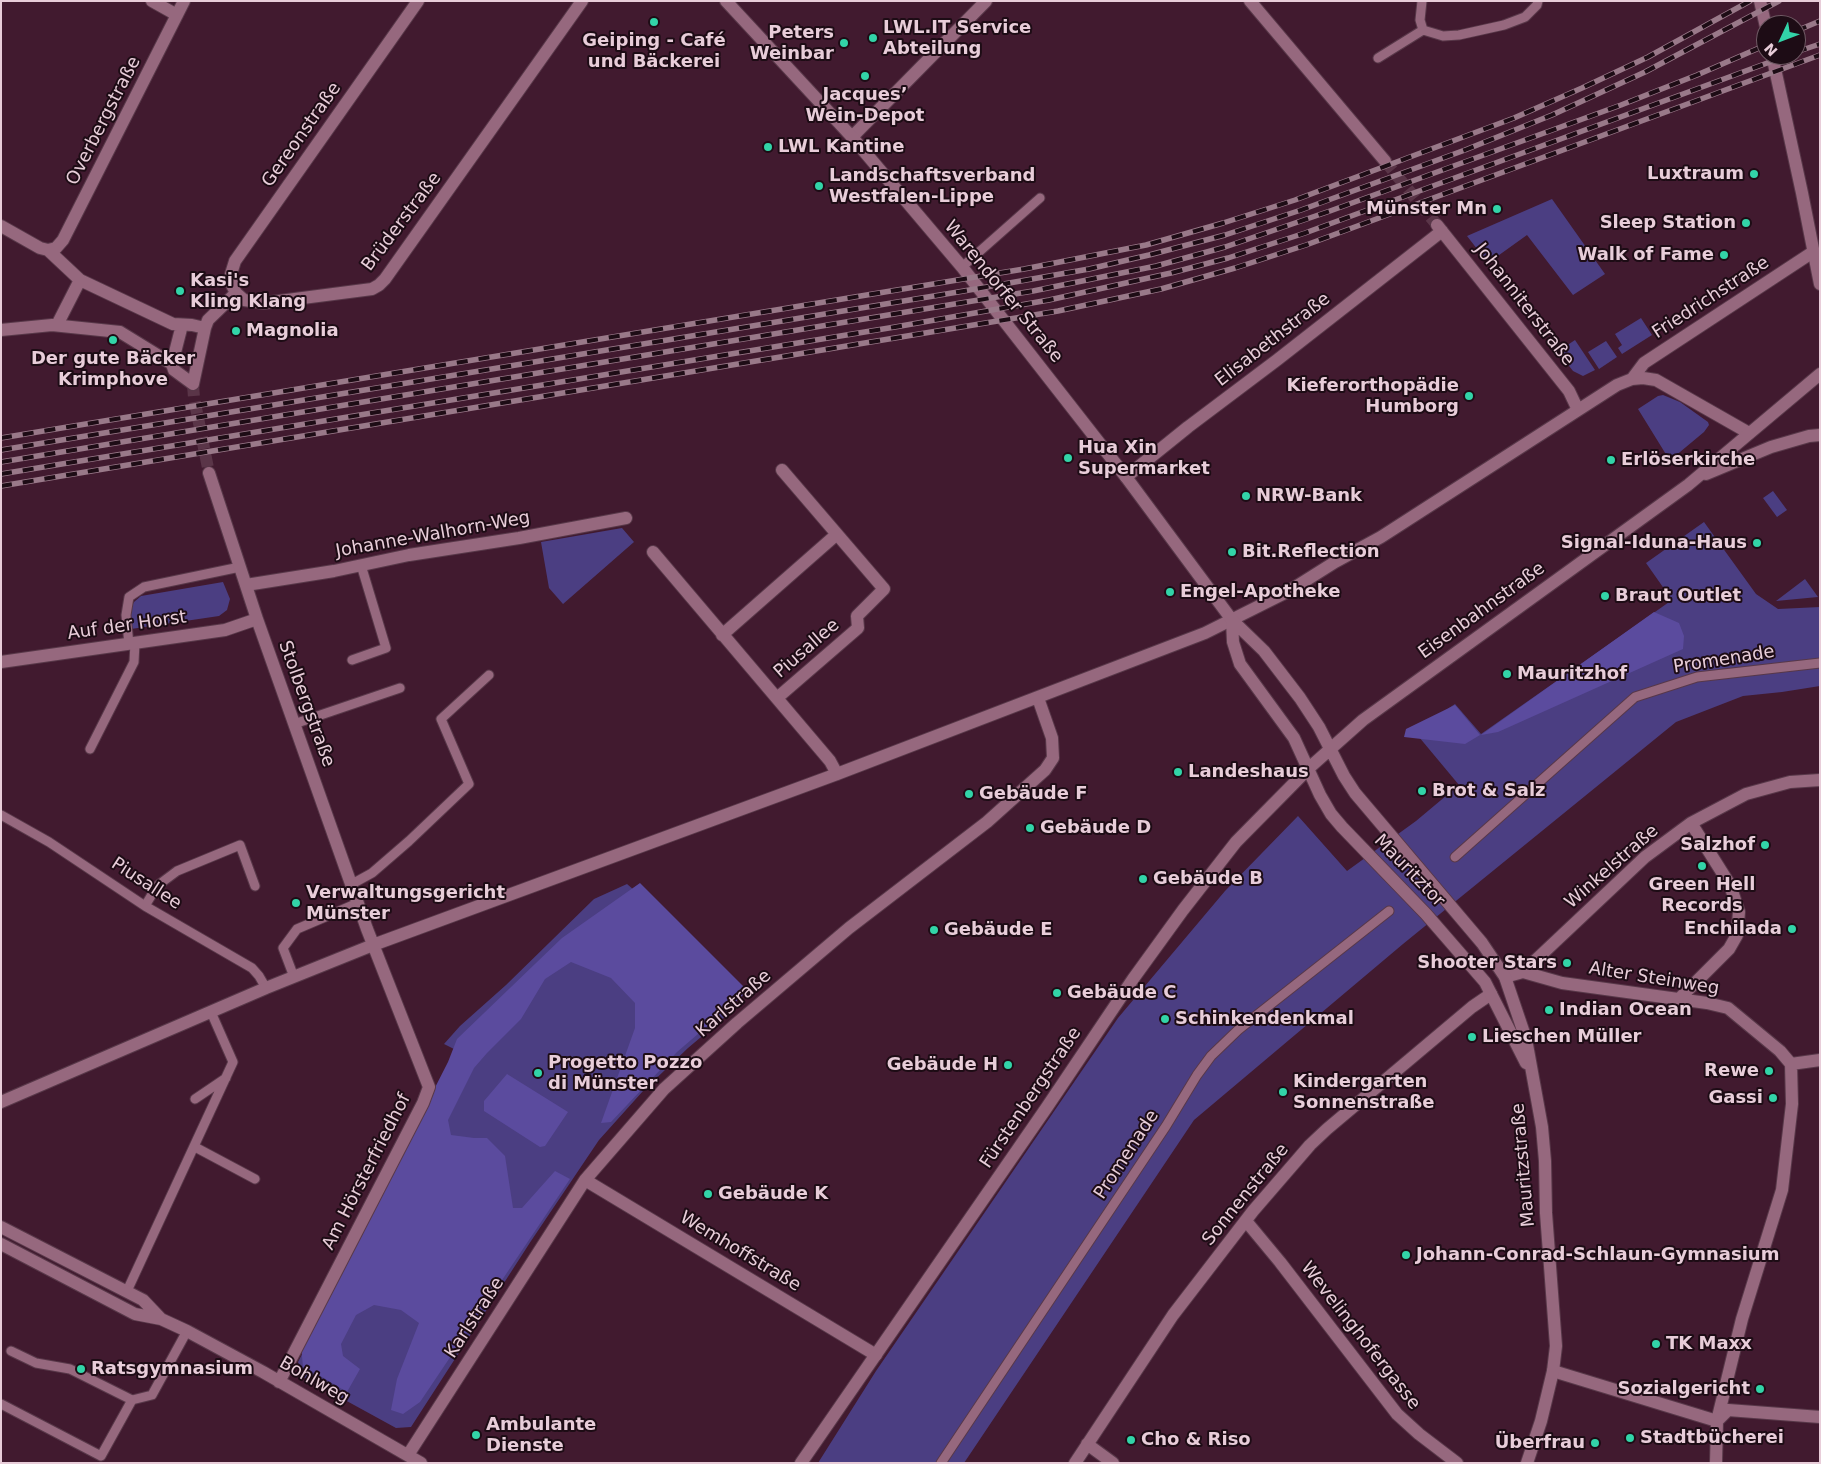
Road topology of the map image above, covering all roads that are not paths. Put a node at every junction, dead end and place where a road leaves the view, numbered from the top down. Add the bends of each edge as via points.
1 (152, 1) edge
2 (184, 1) edge
3 (418, 1) edge
4 (582, 1) edge
5 (726, 1) edge
6 (986, 1) edge
7 (1250, 1) edge
8 (1422, 1) edge
9 (1538, 1) edge
10 (1760, 1) edge
11 (178, 15) junction
12 (1763, 15) edge
13 (1423, 30) junction
14 (1378, 58) dead end
15 (1774, 65) edge
16 (852, 137) junction
17 (1385, 161) tunnel mouth
18 (1040, 198) dead end
19 (1808, 224) junction
20 (1, 226) edge
21 (1440, 228) joint
22 (1820, 234) edge
23 (48, 250) junction
24 (1813, 252) junction
25 (962, 267) junction
26 (78, 279) junction
27 (1820, 284) edge
28 (236, 293) junction
29 (54, 325) junction
30 (182, 325) junction
31 (205, 328) junction
32 (1, 330) edge
33 (172, 364) junction
34 (1820, 374) edge
35 (1632, 379) junction
36 (1578, 410) junction
37 (1749, 433) junction
38 (1820, 436) edge
39 (782, 470) dead end
40 (209, 473) tunnel mouth
41 (1126, 477) junction
42 (1697, 478) junction
43 (626, 518) dead end
44 (837, 534) junction
45 (653, 552) dead end
46 (361, 565) junction
47 (240, 567) junction
48 (246, 585) junction
49 (256, 619) junction
50 (1232, 620) junction
51 (722, 635) junction
52 (132, 643) junction
53 (352, 660) dead end
54 (1, 662) edge
55 (1820, 663) edge
56 (489, 675) dead end
57 (400, 688) dead end
58 (777, 698) junction
59 (1038, 698) junction
60 (294, 724) junction
61 (1330, 748) junction
62 (90, 749) dead end
63 (1309, 768) junction
64 (837, 774) junction
65 (1820, 780) edge
66 (1, 815) edge
67 (1691, 823) junction
68 (1455, 856) dead end
69 (352, 884) junction
70 (255, 886) dead end
71 (358, 903) junction
72 (145, 906) junction
73 (1389, 911) dead end
74 (373, 945) junction
75 (1523, 972) junction
76 (294, 977) junction
77 (1505, 977) junction
78 (266, 988) junction
79 (1491, 994) junction
80 (1679, 999) junction
81 (211, 1012) junction
82 (1820, 1060) edge
83 (1791, 1064) junction
84 (1530, 1071) junction
85 (227, 1078) junction
86 (195, 1099) dead end
87 (1, 1102) edge
88 (195, 1147) junction
89 (256, 1179) dead end
90 (585, 1180) junction
91 (1246, 1221) junction
92 (1, 1227) edge
93 (1, 1244) edge
94 (127, 1291) junction
95 (161, 1319) junction
96 (187, 1331) junction
97 (12, 1350) dead end
98 (873, 1353) junction
99 (1553, 1371) junction
100 (279, 1382) junction
101 (132, 1400) junction
102 (1, 1404) edge
103 (1820, 1417) edge
104 (1718, 1421) junction
105 (1087, 1444) junction
106 (408, 1455) junction
107 (421, 1463) edge
108 (801, 1463) edge
109 (941, 1463) edge
110 (1075, 1463) edge
111 (1113, 1463) edge
112 (1457, 1463) edge
113 (1526, 1463) edge
114 (1716, 1463) edge

1 - 11 street
2 - 11 street, Overbergstraße
3 - 28 street, Gereonstraße via 235,261 230,274
4 - 28 street, Brüderstraße via 379,285 372,289 264,304 244,300
5 - 16 street, Warendorfer Straße
6 - 16 street
7 - 17 street
8 - 13 lane via 1420,20
9 - 13 lane via 1525,17 1504,25 1451,36
10 - 12 street
11 - 23 street, Overbergstraße via 63,240 56,248
13 - 14 lane
15 - 19 street
16 - 25 street, Warendorfer Straße
18 - 25 lane
19 - 22 street
19 - 24 street
20 - 23 street
21 - 36 street, Johanniterstraße via 1569,391
21 - 41 street, Elisabethstraße
23 - 26 street
24 - 27 street
24 - 35 street, Friedrichstraße via 1644,363
25 - 41 street, Warendorfer Straße
26 - 29 street
26 - 30 street via 173,324
28 - 31 street via 208,320
29 - 32 street
29 - 33 street via 120,332
30 - 31 street
30 - 33 street
31 - 33 street via 193,384 174,370
34 - 37 street, Eisenbahnstraße
35 - 36 street, Friedrichstraße
35 - 37 street, Friedrichstraße via 1656,380
36 - 50 street, Friedrichstraße via 1380,537
37 - 42 street, Eisenbahnstraße
38 - 42 street via 1771,447
39 - 44 street, Piusallee
40 - 47 street, Stolbergstraße
41 - 50 street, Warendorfer Straße
42 - 61 street, Eisenbahnstraße via 1372,712
43 - 46 street, Johanne-Walhorn-Weg
44 - 51 street
44 - 58 street, Piusallee via 884,589 857,616 858,628
45 - 51 street, Piusallee
46 - 48 street, Johanne-Walhorn-Weg
46 - 53 lane via 386,648
47 - 48 street, Stolbergstraße
47 - 52 lane via 144,587 130,597 126,615
48 - 49 street, Stolbergstraße
49 - 52 street, Auf der Horst via 225,630
49 - 60 street, Stolbergstraße
50 - 59 street, Friedrichstraße via 1205,634
50 - 61 street, Mauritztor via 1264,651 1319,727
50 - 63 street, Mauritztor via 1233,642 1240,664 1294,738
51 - 58 street, Piusallee
52 - 54 street, Auf der Horst
52 - 62 lane via 134,662
55 - 68 lane, Promenade via 1697,677 1635,697
56 - 69 lane via 441,718 469,784 372,873
57 - 60 lane
58 - 64 street, Piusallee via 830,761
59 - 64 street, Friedrichstraße
59 - 90 street, Karlstraße via 1052,738 1053,758 1045,770 987,822 849,928 730,1030 664,1089
60 - 69 street, Stolbergstraße
61 - 63 street, Eisenbahnstraße
61 - 77 street, Mauritztor via 1355,793 1482,943
63 - 79 street, Mauritztor via 1320,795 1342,827 1426,914 1480,976
63 - 98 street, Fürstenbergstraße via 1236,842 1183,910
64 - 74 street, Friedrichstraße
65 - 67 street, Winkelstraße via 1790,782 1746,794
66 - 72 lane, Piusallee via 49,842
67 - 75 street, Winkelstraße via 1644,857
67 - 80 street via 1730,886 1739,912 1737,935 1729,949
69 - 71 street, Stolbergstraße
70 - 72 lane via 240,845 177,871 157,886
71 - 74 street, Stolbergstraße
71 - 76 lane via 297,929 283,948
72 - 78 lane, Piusallee via 252,968
73 - 109 lane, Promenade via 1238,1030 1211,1056
74 - 76 street, Friedrichstraße
74 - 100 street, Am Hörsterfriedhof via 429,1087
75 - 77 street
75 - 80 street, Alter Steinweg via 1562,983
76 - 78 street, Friedrichstraße
77 - 84 street, Mauritzstraße via 1526,1039
78 - 81 street, Friedrichstraße
79 - 84 street, Mauritzstraße
79 - 91 street, Sonnenstraße via 1327,1128
80 - 83 street, Alter Steinweg via 1728,1008
81 - 85 lane via 233,1062
81 - 87 street, Friedrichstraße
82 - 83 street
83 - 104 street via 1792,1104 1782,1190 1742,1319
84 - 99 street, Mauritzstraße via 1540,1114 1545,1161 1556,1346
85 - 86 lane
85 - 88 lane
88 - 89 lane
88 - 94 lane
90 - 98 street, Wemhoffstraße
90 - 106 street, Karlstraße
91 - 105 street, Sonnenstraße via 1174,1315
91 - 112 street, Wevelinghofergasse via 1397,1414
92 - 94 street, Bohlweg
93 - 95 street, Bohlweg via 135,1314
94 - 95 street, Bohlweg via 143,1300
95 - 96 street, Bohlweg
96 - 100 street, Bohlweg
96 - 101 lane via 152,1395
97 - 101 lane via 36,1363 70,1369
98 - 108 street, Fürstenbergstraße
99 - 104 street
99 - 113 street, Mauritzstraße via 1542,1421
100 - 106 street, Bohlweg
101 - 102 lane via 101,1456
103 - 104 street via 1728,1410
104 - 114 street
105 - 110 street, Sonnenstraße
105 - 111 street
106 - 107 street, Bohlweg

